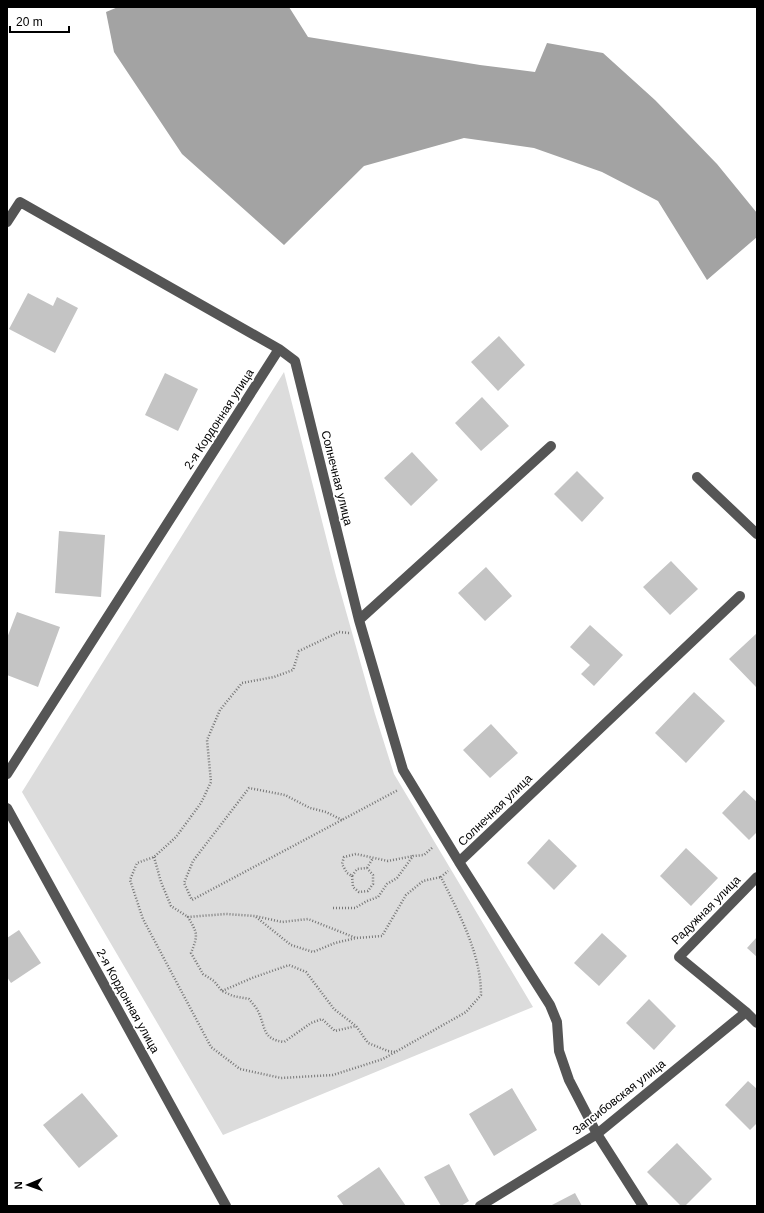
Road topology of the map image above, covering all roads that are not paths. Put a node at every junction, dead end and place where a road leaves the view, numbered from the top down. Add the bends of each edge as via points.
1 (7, 222) edge
2 (279, 349) junction
3 (551, 446) dead end
4 (697, 477) dead end
5 (757, 534) edge
6 (740, 596) dead end
7 (359, 620) junction
8 (7, 774) edge
9 (7, 808) edge
10 (459, 862) junction
11 (757, 877) edge
12 (746, 1012) junction
13 (757, 1023) edge
14 (597, 1134) junction
15 (226, 1206) edge
16 (480, 1206) edge
17 (643, 1206) edge

1 - 2 street via 20,202
2 - 7 street, Солнечная улица via 296,361
2 - 8 street, 2-я Кордонная улица
3 - 7 street
4 - 5 street
6 - 10 street, Солнечная улица
7 - 10 street, Солнечная улица via 403,770
9 - 15 street, 2-я Кордонная улица
10 - 14 street via 550,1005 557,1022 559,1051 568,1080
11 - 12 street, Радужная улица via 679,956
12 - 13 street, Радужная улица
12 - 14 street, Запсибовская улица
14 - 16 street, Запсибовская улица
14 - 17 street

